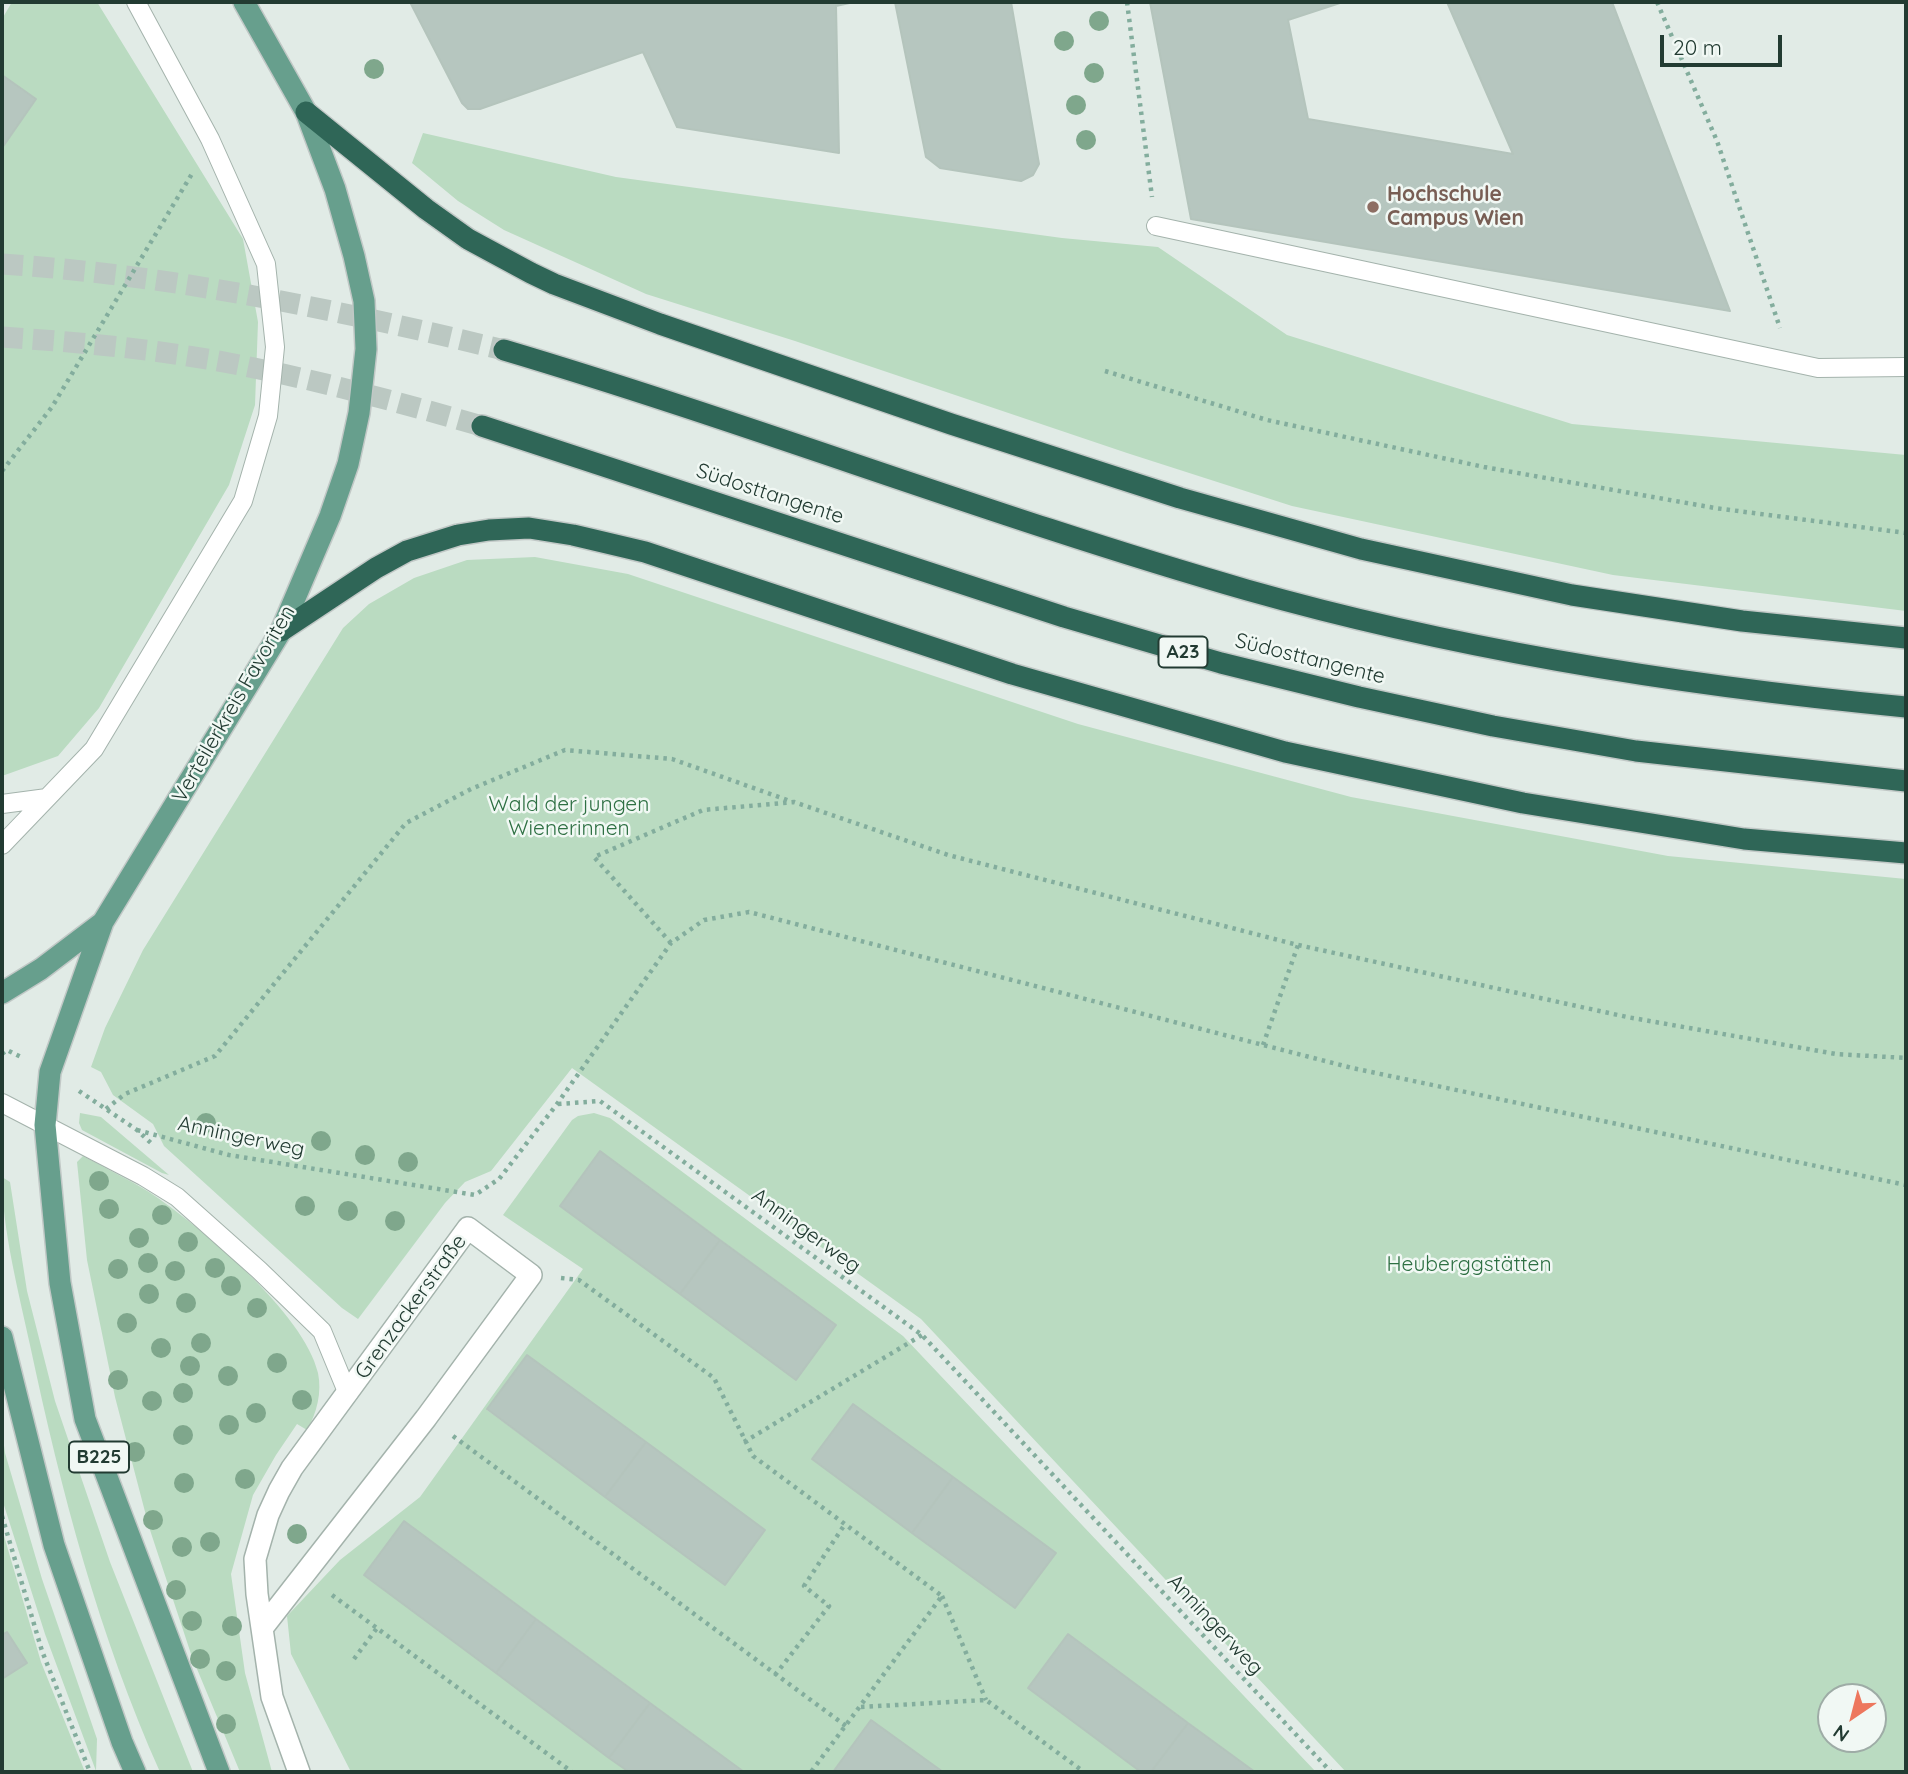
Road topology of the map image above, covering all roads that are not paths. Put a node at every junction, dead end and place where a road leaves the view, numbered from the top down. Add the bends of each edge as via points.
1 (136, 2) edge
2 (244, 2) edge
3 (306, 112) junction
4 (1156, 226) road end
5 (504, 349) tunnel mouth
6 (1906, 367) edge
7 (482, 426) tunnel mouth
8 (281, 631) junction
9 (1906, 638) edge
10 (1906, 707) edge
11 (1906, 781) edge
12 (47, 798) junction
13 (2, 804) edge
14 (2, 845) edge
15 (1906, 853) edge
16 (103, 922) junction
17 (2, 993) edge
18 (2, 1103) edge
19 (45, 1125) junction
20 (2, 1337) edge
21 (348, 1394) junction
22 (263, 1627) junction
23 (135, 1772) edge
24 (219, 1772) edge
25 (299, 1772) edge

1 - 12 lane via 210,139 266,264 275,347 268,416 243,501 94,749
2 - 3 main road, Verteilerkreis Favoriten
3 - 8 main road, Verteilerkreis Favoriten via 354,256 364,301 366,349 348,464
3 - 9 highway via 468,239 554,284 976,432 1180,498 1388,554 1572,595 1742,621
4 - 6 lane via 1818,368
5 - 10 highway via 1093,544 1384,625 1510,653 1647,676
7 - 11 highway, Südosttangente / A23 via 1064,617 1221,663 1493,726 1597,744
8 - 15 highway via 407,551 458,535 528,528 645,552 1012,674 1284,752 1536,806 1744,839
8 - 16 main road, Verteilerkreis Favoriten
12 - 13 lane
12 - 14 lane
16 - 17 main road, Verteilerkreis Favoriten
16 - 19 main road, B225 via 50,1072
18 - 19 lane
19 - 21 lane via 143,1176 188,1206 322,1331
19 - 24 main road, B225 via 60,1283 85,1419
20 - 23 main road via 54,1545
21 - 22 street, Grenzackerstraße via 292,1468 268,1515 255,1559
21 - 22 street, Grenzackerstraße via 468,1228 531,1275
22 - 25 street, Grenzackerstraße via 272,1697

